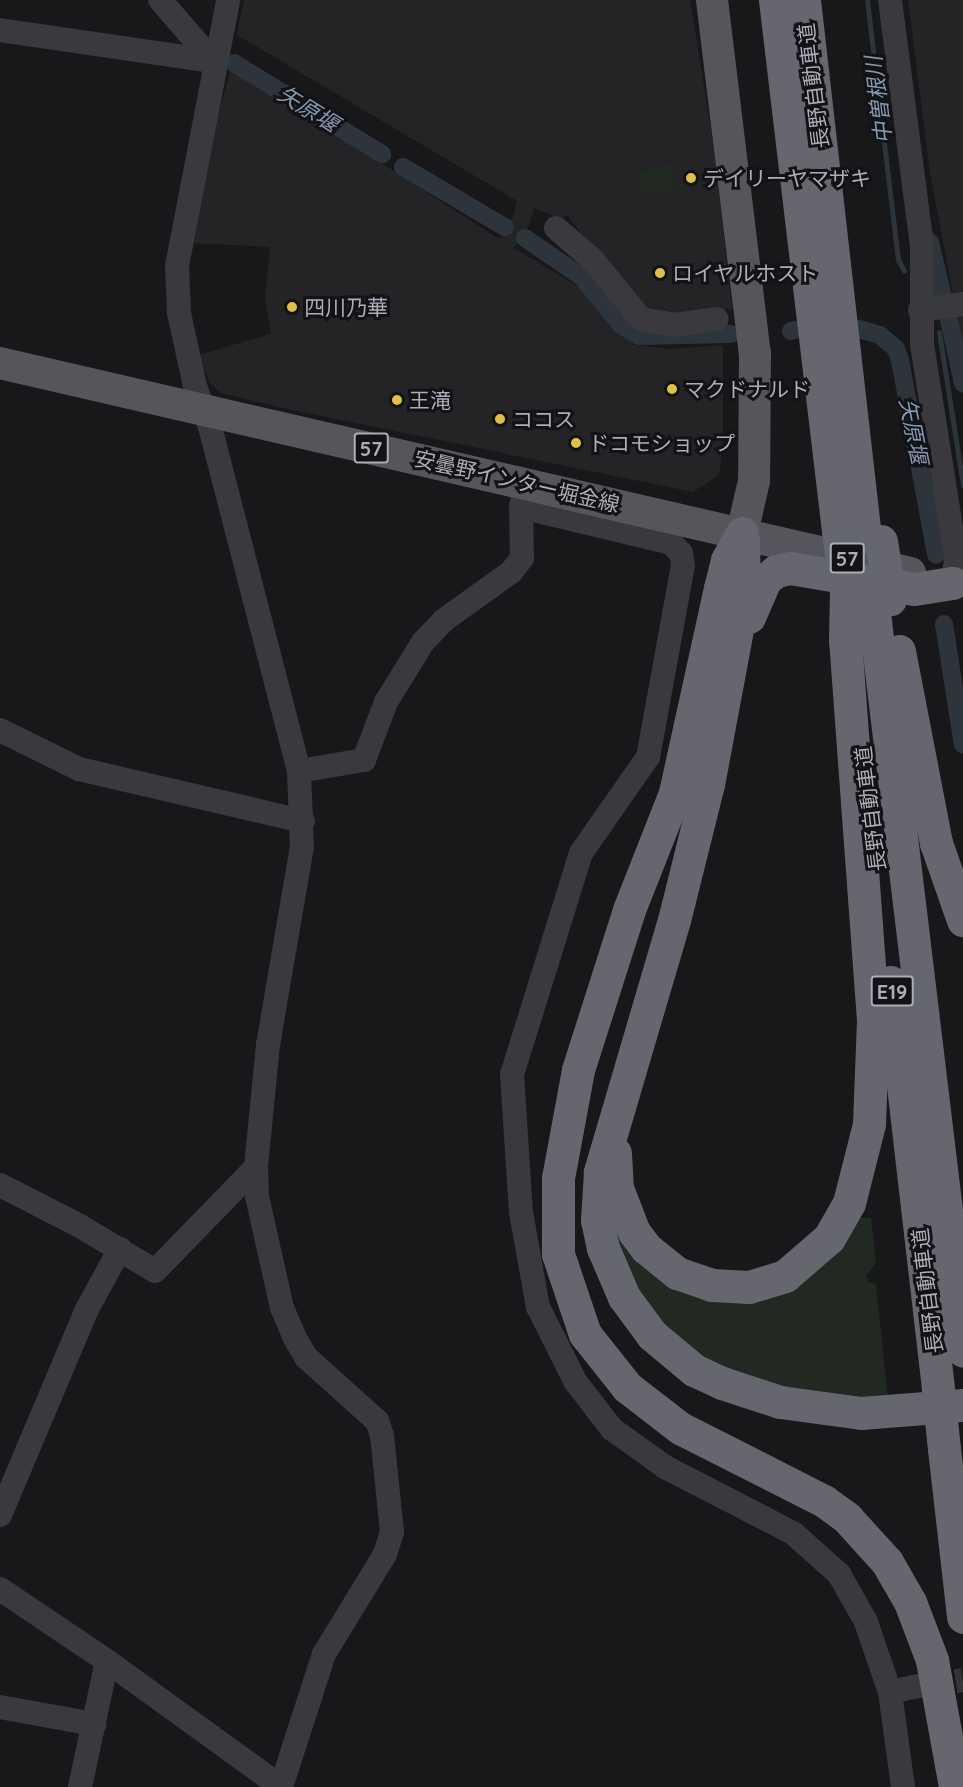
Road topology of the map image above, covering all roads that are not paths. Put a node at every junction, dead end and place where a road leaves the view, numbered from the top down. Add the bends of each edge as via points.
1 (160, 0) edge
2 (228, 0) edge
3 (712, 0) edge
4 (775, 0) edge
5 (804, 0) edge
6 (890, 0) edge
7 (0, 30) edge
8 (213, 61) junction
9 (556, 228) dead end
10 (963, 304) edge
11 (920, 310) junction
12 (717, 319) dead end
13 (0, 363) edge
14 (203, 410) junction
15 (524, 495) junction
16 (742, 533) junction
17 (861, 536) junction
18 (958, 584) edge
19 (869, 595) junction
20 (724, 711) junction
21 (0, 730) edge
22 (299, 771) junction
23 (303, 821) junction
24 (963, 920) edge
25 (623, 1086) junction
26 (569, 1103) junction
27 (256, 1167) junction
28 (0, 1185) edge
29 (120, 1249) junction
30 (963, 1351) edge
31 (951, 1398) edge
32 (954, 1438) edge
33 (0, 1515) edge
34 (0, 1589) edge
35 (963, 1617) edge
36 (107, 1661) junction
37 (918, 1686) tunnel mouth
38 (890, 1692) junction
39 (0, 1707) edge
40 (94, 1724) junction
41 (80, 1787) edge
42 (903, 1787) edge
43 (955, 1787) edge

1 - 8 street
2 - 8 street
3 - 16 main road via 755,353 753,481
4 - 17 highway, 長野自動車道 / E19
5 - 17 highway, 長野自動車道 via 848,390 871,479
6 - 11 street via 922,244
7 - 8 street
8 - 14 street via 177,266 179,313
9 - 12 street via 593,260 641,319 674,325
10 - 11 street
11 - 18 street
13 - 14 main road, 安曇野インター堀金線 / 57
14 - 15 main road, 安曇野インター堀金線 / 57
14 - 22 street
15 - 16 main road, 安曇野インター堀金線 / 57
15 - 22 street via 522,558 511,572 444,620 423,642 386,702 364,760
15 - 38 street via 671,543 681,553 683,565 648,757 580,853 512,1074 521,1212 538,1307 575,1381 612,1429 665,1467 793,1533 826,1558 866,1622
16 - 18 main road, 安曇野インター堀金線 / 57
16 - 20 highway via 744,592
16 - 26 highway via 727,560 675,793 629,910
17 - 19 highway, bridge
17 - 19 highway, 長野自動車道 / E19, bridge
18 - 20 highway via 914,589 806,569 776,571 757,591
19 - 24 highway via 936,843
19 - 25 highway via 845,641 870,945 869,1124 849,1203 829,1238 814,1255 785,1275 749,1287 693,1280 661,1262 634,1232 617,1188 616,1136
19 - 30 highway, 長野自動車道 / E19
19 - 31 highway, 長野自動車道 / E19
20 - 25 highway via 674,920
21 - 23 street via 79,769
22 - 23 street
23 - 27 street via 295,896 268,1045
25 - 31 highway via 600,1172 597,1220 603,1248 624,1298 670,1353 722,1383 780,1402 861,1413
26 - 32 highway via 570,1173 590,1272 628,1336 660,1368 702,1396 787,1422
26 - 43 highway via 558,1178 556,1234 564,1279 585,1334 627,1387 651,1409 680,1428 824,1501 847,1518 887,1562 910,1602 932,1660
27 - 29 street via 155,1271
27 - 36 street via 257,1196 282,1308 306,1357 377,1421 392,1532 385,1554 324,1654 281,1787
28 - 29 street
29 - 33 street via 86,1311
31 - 32 highway, 長野自動車道 / E19, bridge
32 - 35 highway, 長野自動車道 / E19
34 - 36 street
36 - 40 street
37 - 38 street
38 - 42 street
39 - 40 street
40 - 41 street

